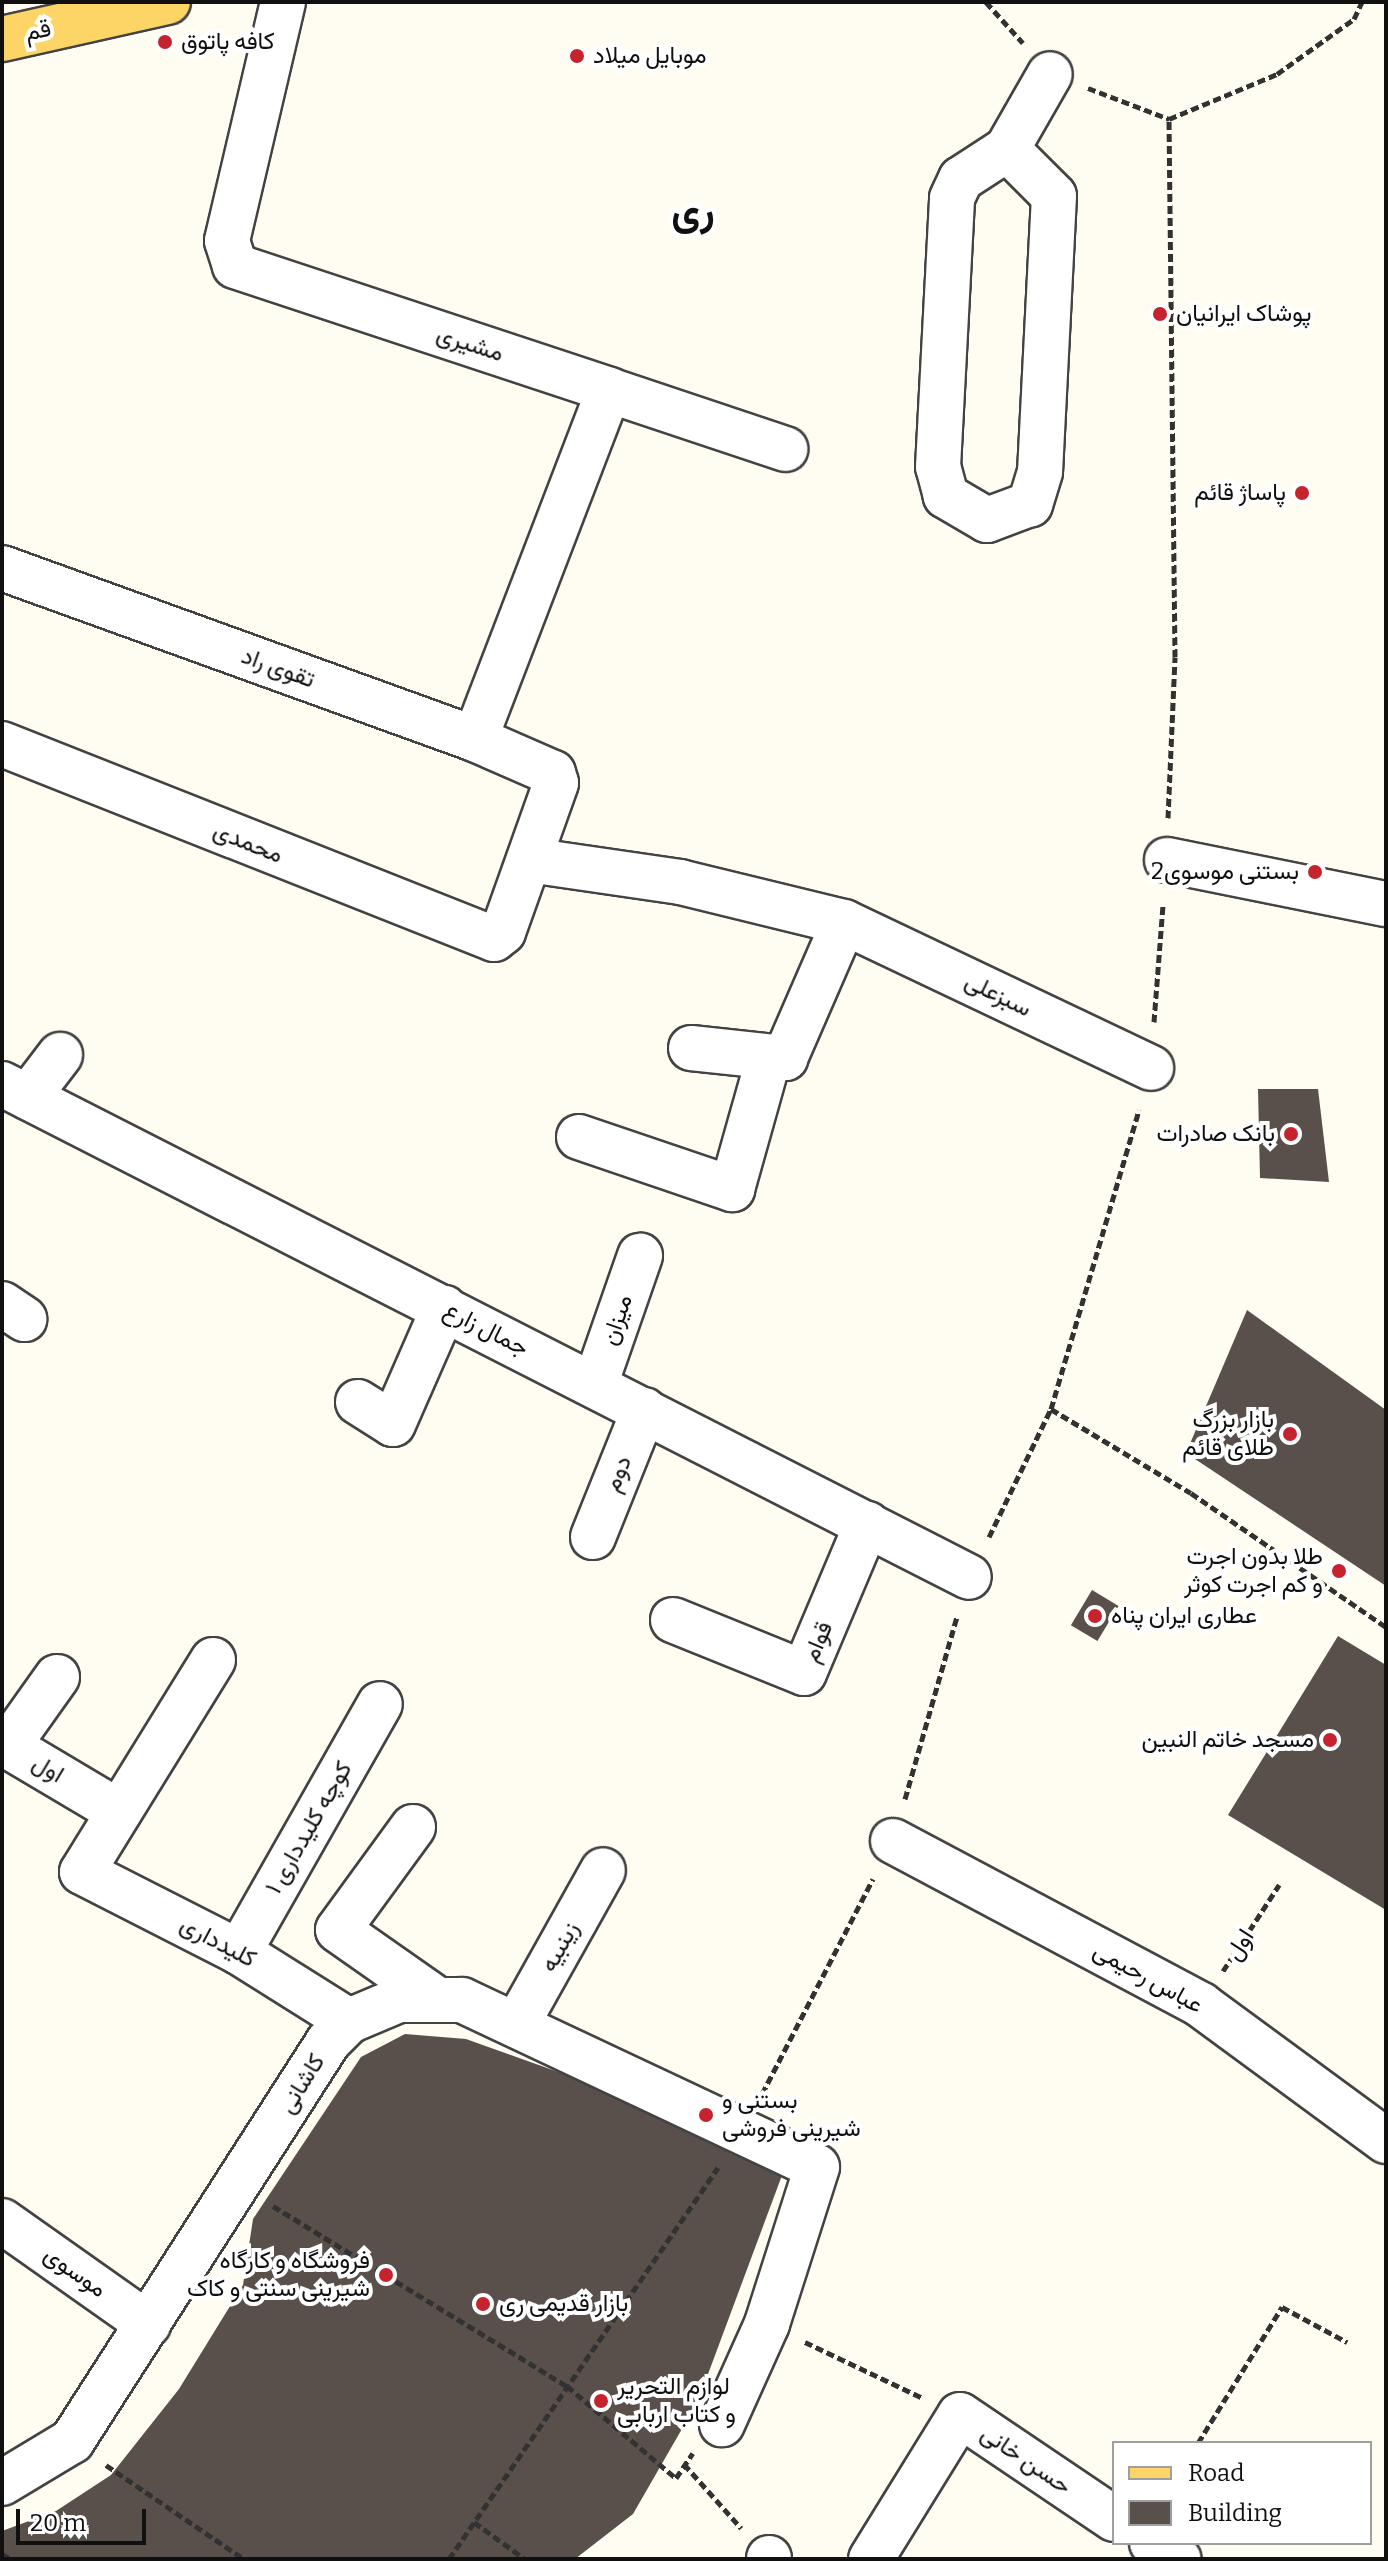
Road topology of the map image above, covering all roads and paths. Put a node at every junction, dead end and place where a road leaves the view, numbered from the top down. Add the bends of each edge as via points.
1 (168, 2) edge
2 (283, 2) edge
3 (986, 2) edge
4 (1362, 2) edge
5 (118, 8) edge
6 (2, 39) edge
7 (1050, 74) junction
8 (1169, 119) junction
9 (1007, 149) junction
10 (609, 390) junction
11 (785, 449) dead end
12 (2, 568) edge
13 (475, 739) junction
14 (2, 744) edge
15 (529, 860) junction
16 (1167, 860) junction
17 (1386, 904) edge
18 (844, 922) junction
19 (691, 1048) dead end
20 (60, 1055) dead end
21 (769, 1057) junction
22 (1151, 1068) joint
23 (15, 1090) edge
24 (579, 1137) dead end
25 (640, 1256) dead end
26 (444, 1308) junction
27 (595, 1385) junction
28 (358, 1402) dead end
29 (1051, 1409) dead end
30 (644, 1410) junction
31 (867, 1524) junction
32 (593, 1537) dead end
33 (969, 1577) dead end
34 (673, 1620) dead end
35 (1386, 1627) edge
36 (213, 1660) dead end
37 (57, 1677) dead end
38 (380, 1704) dead end
39 (119, 1812) junction
40 (413, 1827) dead end
41 (893, 1841) dead end
42 (603, 1870) dead end
43 (1279, 1885) dead end
44 (239, 1952) junction
45 (435, 1998) junction
46 (1201, 2005) junction
47 (349, 2021) junction
48 (517, 2024) junction
49 (743, 2131) junction
50 (1386, 2141) edge
51 (237, 2185) junction
52 (2, 2221) edge
53 (148, 2324) junction
54 (767, 2324) junction
55 (1347, 2342) dead end
56 (567, 2386) junction
57 (960, 2415) junction
58 (722, 2424) dead end
59 (72, 2441) junction
60 (1199, 2441) edge
61 (2, 2483) edge
62 (1112, 2518) edge
63 (474, 2522) junction
64 (1155, 2545) edge
65 (2, 2554) edge
66 (11, 2559) edge
67 (244, 2559) edge
68 (449, 2559) edge
69 (525, 2559) edge
70 (769, 2559) edge
71 (871, 2559) edge
72 (1179, 2559) edge

1 - 5 main road, قم
2 - 10 street, مشیری via 227,241 235,266
3 - 7 path
4 - 8 path via 1354,19 1277,74
5 - 6 main road, قم
7 - 8 path
7 - 9 street
8 - 16 path via 1175,657
9 - 9 street via 961,179 950,223 938,467 946,496 987,520 1030,504 1040,472 1054,196
10 - 11 street
10 - 13 street
12 - 13 street, تقوی راد
13 - 15 street, تقوی راد via 553,773
14 - 15 street, محمدی via 494,939 503,932
15 - 18 street, سبزعلی via 680,882
16 - 17 street
16 - 22 path
18 - 21 street via 785,1058
18 - 22 street, سبزعلی
19 - 21 street
20 - 23 street
21 - 24 street via 732,1189
23 - 26 street, جمال زارع
25 - 27 street, میزان
26 - 27 street, جمال زارع
26 - 28 street via 393,1424
27 - 30 street, جمال زارع
29 - 35 path via 1191,1493
30 - 31 street, جمال زارع
30 - 32 street, دوم
31 - 33 street, جمال زارع
31 - 34 street, قوام via 804,1673
36 - 39 street
37 - 39 street, اول via 8,1746
38 - 44 street, کوچه کلیدداری ۱
39 - 44 street, کلیدداری via 82,1872
40 - 45 street via 338,1930
41 - 46 street, عباس رحیمی
42 - 48 street, زینبیه
43 - 46 path, اول
44 - 47 street, کلیدداری
45 - 47 street via 399,2000
45 - 48 street via 462,2000
46 - 50 street, عباس رحیمی
47 - 51 street, کاشانی
48 - 49 street
49 - 54 street via 819,2173
49 - 56 path
51 - 53 street, کاشانی
51 - 56 path
52 - 53 street, موسوی
53 - 59 street, کاشانی
54 - 57 path
54 - 58 street
55 - 60 path via 1282,2307
56 - 63 path
56 - 70 path via 676,2478 683,2463
57 - 62 street, حسن خانی
57 - 71 street, حسن خانی
59 - 61 street, کاشانی
59 - 67 path
63 - 68 path
63 - 69 path
64 - 72 street
65 - 66 path

